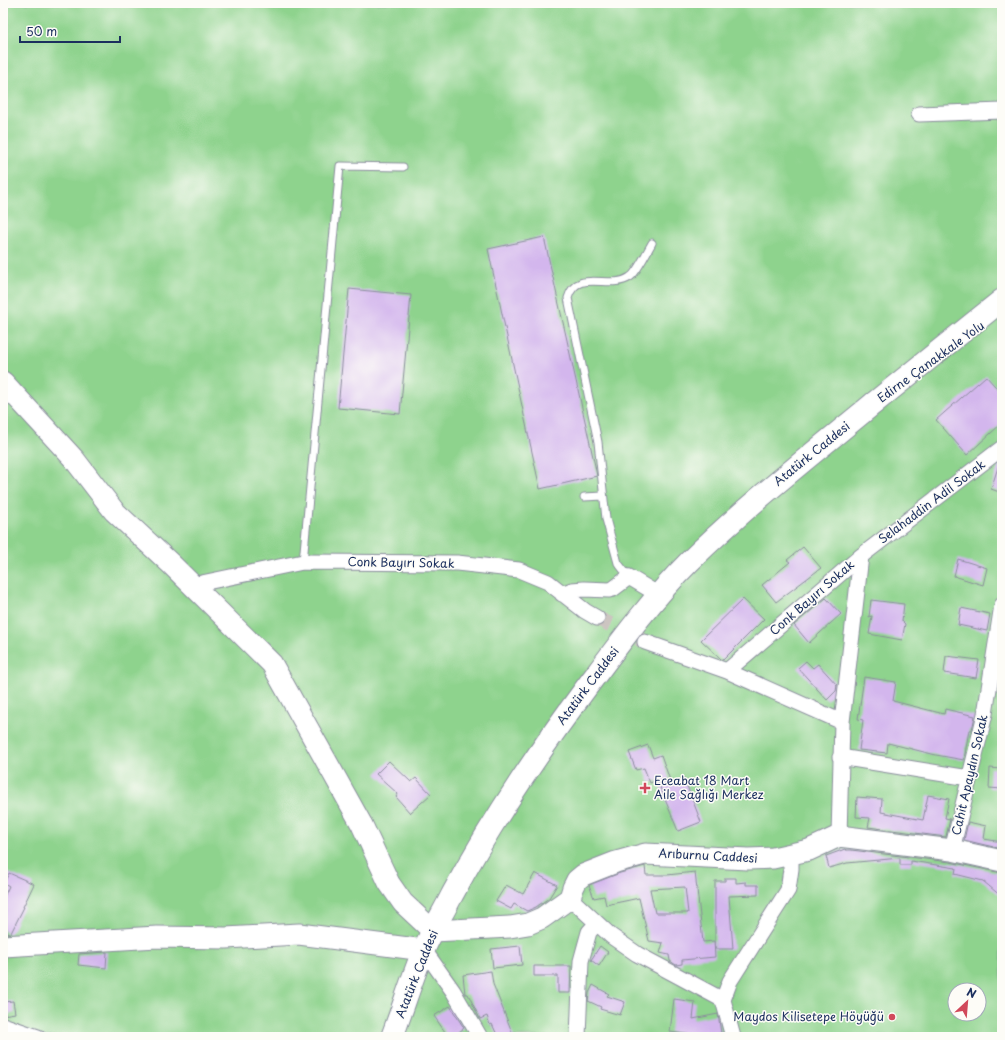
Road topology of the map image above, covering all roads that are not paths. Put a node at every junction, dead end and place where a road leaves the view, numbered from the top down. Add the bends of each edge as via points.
1 (1002, 111) edge
2 (919, 114) dead end
3 (403, 167) dead end
4 (652, 243) dead end
5 (1002, 300) edge
6 (1002, 311) edge
7 (3, 382) edge
8 (874, 403) junction
9 (1002, 448) edge
10 (603, 496) junction
11 (584, 497) dead end
12 (861, 556) junction
13 (303, 562) junction
14 (629, 577) junction
15 (192, 585) junction
16 (562, 594) junction
17 (659, 595) junction
18 (1002, 605) edge
19 (597, 618) tunnel mouth
20 (646, 642) tunnel mouth
21 (727, 671) junction
22 (842, 722) junction
23 (840, 757) junction
24 (969, 778) junction
25 (839, 836) junction
26 (952, 850) junction
27 (791, 855) junction
28 (1002, 860) edge
29 (570, 898) junction
30 (597, 923) junction
31 (433, 931) junction
32 (3, 946) edge
33 (424, 950) junction
34 (723, 1000) junction
35 (3, 1025) edge
36 (38, 1037) edge
37 (392, 1037) edge
38 (480, 1037) edge
39 (578, 1037) edge
40 (733, 1037) edge

1 - 2 street
3 - 13 lane via 340,166
4 - 10 lane via 631,277 617,282 582,282 572,288 568,298 598,442
5 - 8 main road, Edirne Çanakkale Yolu
6 - 8 main road, Edirne Çanakkale Yolu
7 - 15 street via 74,459 114,511
8 - 17 main road, Atatürk Caddesi via 727,526
9 - 12 street, Selahaddin Adil Sokak
10 - 11 lane
10 - 14 lane via 606,519 618,563
12 - 21 street, Conk Bayırı Sokak
12 - 22 street, Conk Bayırı Sokak
13 - 15 street, Conk Bayırı Sokak
13 - 16 street, Conk Bayırı Sokak via 465,564 519,570 548,582
14 - 16 street via 613,589 572,590
14 - 17 street
15 - 31 street via 272,664 362,825 389,883 403,903
16 - 19 street, Conk Bayırı Sokak
17 - 31 main road, Atatürk Caddesi via 610,656 523,778 488,831
18 - 24 street, Cahit Apaydın Sokak via 984,714
20 - 21 street
21 - 22 street
22 - 23 street, Conk Bayırı Sokak
23 - 24 street
23 - 25 street, Conk Bayırı Sokak
24 - 26 street, Cahit Apaydın Sokak
25 - 26 street
25 - 27 street, Arıburnu Caddesi
26 - 28 street
27 - 29 street, Arıburnu Caddesi via 748,859 645,854 583,875 577,880
27 - 34 street via 788,890 730,981
29 - 30 street
29 - 31 street via 542,918 528,924 510,928
30 - 34 street via 637,954
30 - 39 street via 589,932 582,960
31 - 33 main road, Atatürk Caddesi
32 - 33 street via 157,937 226,938 299,934
33 - 37 main road, Atatürk Caddesi
33 - 38 street via 453,990
34 - 40 street
35 - 36 street

